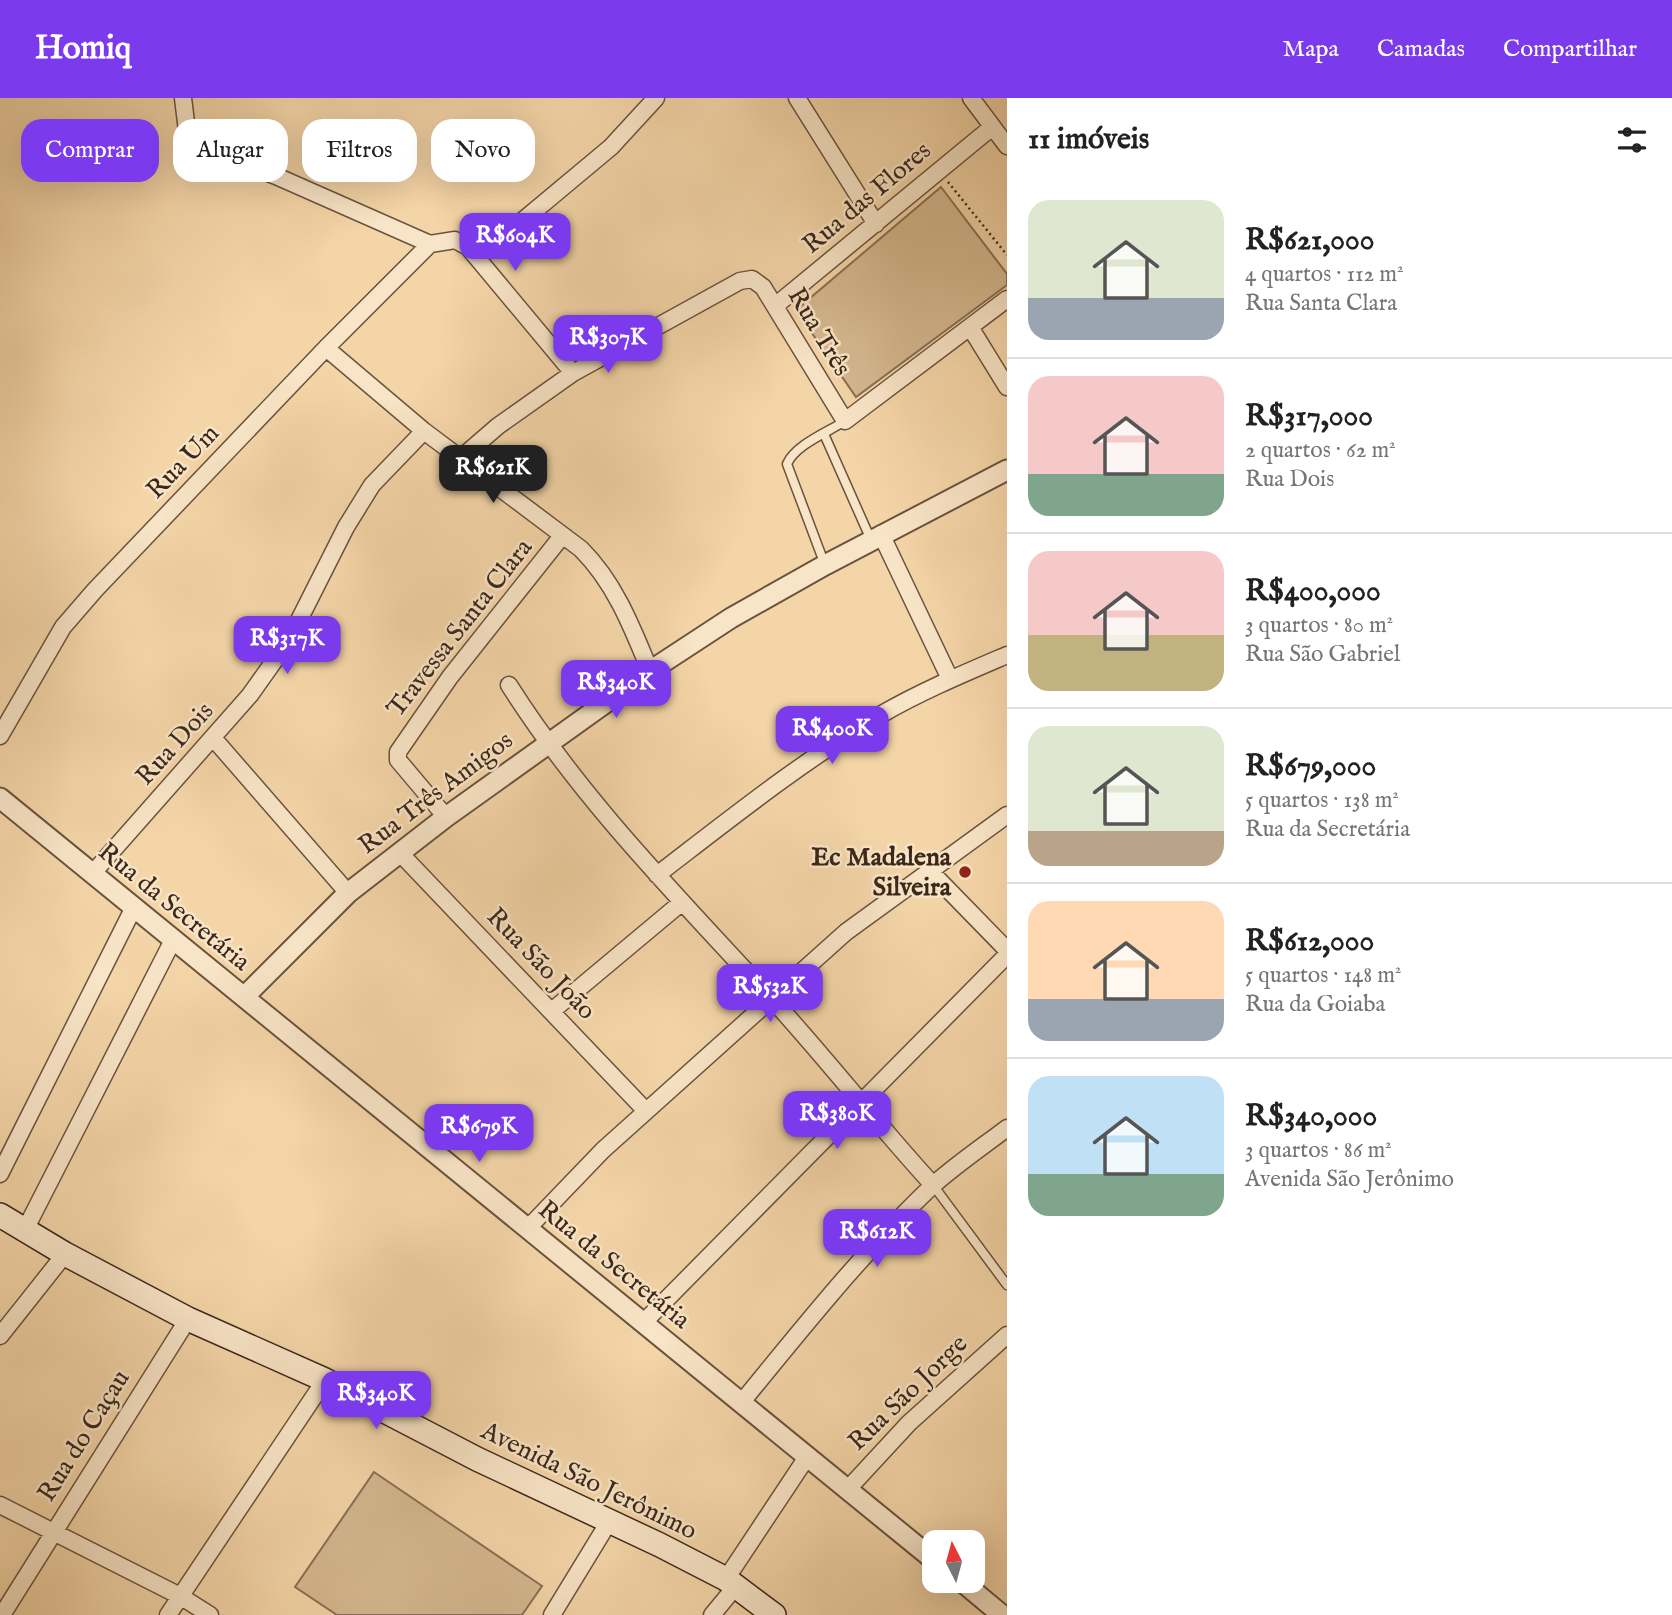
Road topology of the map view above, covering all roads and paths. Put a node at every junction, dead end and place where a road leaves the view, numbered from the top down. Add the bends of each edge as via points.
1 (183, 98) edge
2 (656, 98) edge
3 (797, 98) edge
4 (971, 98) edge
5 (991, 128) junction
6 (1007, 146) edge
7 (939, 171) junction
8 (876, 223) junction
9 (430, 244) junction
10 (1007, 255) edge
11 (478, 258) junction
12 (1007, 299) edge
13 (775, 306) junction
14 (970, 327) junction
15 (326, 348) junction
16 (573, 373) junction
17 (1007, 387) edge
18 (845, 421) junction
19 (424, 432) junction
20 (824, 434) junction
21 (461, 458) junction
22 (1007, 470) edge
23 (562, 536) junction
24 (876, 537) junction
25 (825, 565) junction
26 (1007, 655) edge
27 (650, 671) junction
28 (950, 679) junction
29 (509, 685) dead end
30 (0, 736) edge
31 (214, 739) junction
32 (546, 744) junction
33 (0, 799) edge
34 (1007, 815) edge
35 (446, 817) junction
36 (400, 852) junction
37 (929, 870) junction
38 (92, 874) junction
39 (657, 875) junction
40 (348, 893) junction
41 (681, 903) junction
42 (134, 907) junction
43 (173, 940) junction
44 (1007, 952) edge
45 (244, 997) junction
46 (771, 999) junction
47 (553, 1010) junction
48 (859, 1104) junction
49 (646, 1111) junction
50 (1007, 1128) edge
51 (0, 1174) edge
52 (933, 1185) junction
53 (0, 1214) edge
54 (26, 1228) junction
55 (528, 1228) junction
56 (65, 1254) junction
57 (1007, 1285) edge
58 (188, 1319) junction
59 (643, 1323) junction
60 (1007, 1335) edge
61 (0, 1336) edge
62 (324, 1380) junction
63 (741, 1403) junction
64 (807, 1457) junction
65 (847, 1490) junction
66 (0, 1505) edge
67 (610, 1520) junction
68 (53, 1531) junction
69 (922, 1550) edge
70 (731, 1582) junction
71 (976, 1593) edge
72 (180, 1596) junction
73 (2, 1615) edge
74 (168, 1615) edge
75 (210, 1615) edge
76 (552, 1615) edge
77 (712, 1615) edge
78 (774, 1615) edge
79 (1002, 1615) edge

1 - 9 street via 187,139 199,148
2 - 11 street via 611,147
3 - 8 street
4 - 5 street
5 - 6 street
5 - 7 street, Rua das Flores
7 - 8 street, Rua das Flores
7 - 10 path
8 - 13 street, Rua das Flores
9 - 11 street via 456,240
9 - 15 street, Rua Um
11 - 16 street
12 - 14 street
13 - 16 street, Rua Três via 752,279 740,281
13 - 18 street, Rua Três
14 - 17 street
14 - 18 street
15 - 19 street
15 - 30 street, Rua Um via 63,628
16 - 21 street, Rua Três via 498,425
18 - 20 lane
19 - 21 street
19 - 31 street, Rua Dois via 372,485 289,640
20 - 24 lane
20 - 25 lane via 790,457 788,464
21 - 23 street
22 - 24 street, Rua Três Amigos
23 - 27 street via 598,566 630,621
23 - 35 street, Travessa Santa Clara via 450,677 398,752 398,760
24 - 25 street, Rua Três Amigos
24 - 28 street
25 - 27 street, Rua Três Amigos
26 - 28 street
27 - 32 street, Rua Três Amigos
28 - 39 street via 810,758
29 - 32 street
31 - 38 street, Rua Dois
31 - 40 street
32 - 35 street, Rua Três Amigos
32 - 39 street
33 - 38 street, Rua da Secretária
34 - 37 street
35 - 36 street, Rua Três Amigos
36 - 40 street, Rua Três Amigos
36 - 47 street, Rua São João
37 - 44 street
37 - 46 street via 846,932
38 - 42 street, Rua da Secretária
39 - 41 street
40 - 45 street, Rua Três Amigos
41 - 46 street
41 - 47 street
42 - 43 street, Rua da Secretária
42 - 51 street
43 - 45 street, Rua da Secretária
43 - 54 street
44 - 48 street
45 - 55 street, Rua da Secretária
46 - 48 street
46 - 49 street
47 - 49 street, Rua São João
48 - 52 street
48 - 59 street
49 - 55 street
50 - 52 street
52 - 57 lane
52 - 63 street via 832,1291
53 - 54 main road, Avenida São Jerônimo
54 - 56 main road, Avenida São Jerônimo
55 - 59 street, Rua da Secretária
56 - 58 main road, Avenida São Jerônimo
56 - 61 street
58 - 62 main road, Avenida São Jerônimo
58 - 68 street, Rua do Caçau
59 - 63 street, Rua da Secretária
60 - 65 street, Rua São Jorge via 909,1423
62 - 67 main road, Avenida São Jerônimo via 477,1459
62 - 72 street
63 - 64 street, Rua da Secretária
64 - 65 street, Rua da Secretária
64 - 70 street
65 - 69 street, Rua da Secretária
66 - 68 street
67 - 70 main road, Avenida São Jerônimo
67 - 76 street
68 - 72 street
68 - 73 street, Rua do Caçau
70 - 77 street
70 - 78 main road, Avenida São Jerônimo
71 - 79 street
72 - 74 street
72 - 75 street

